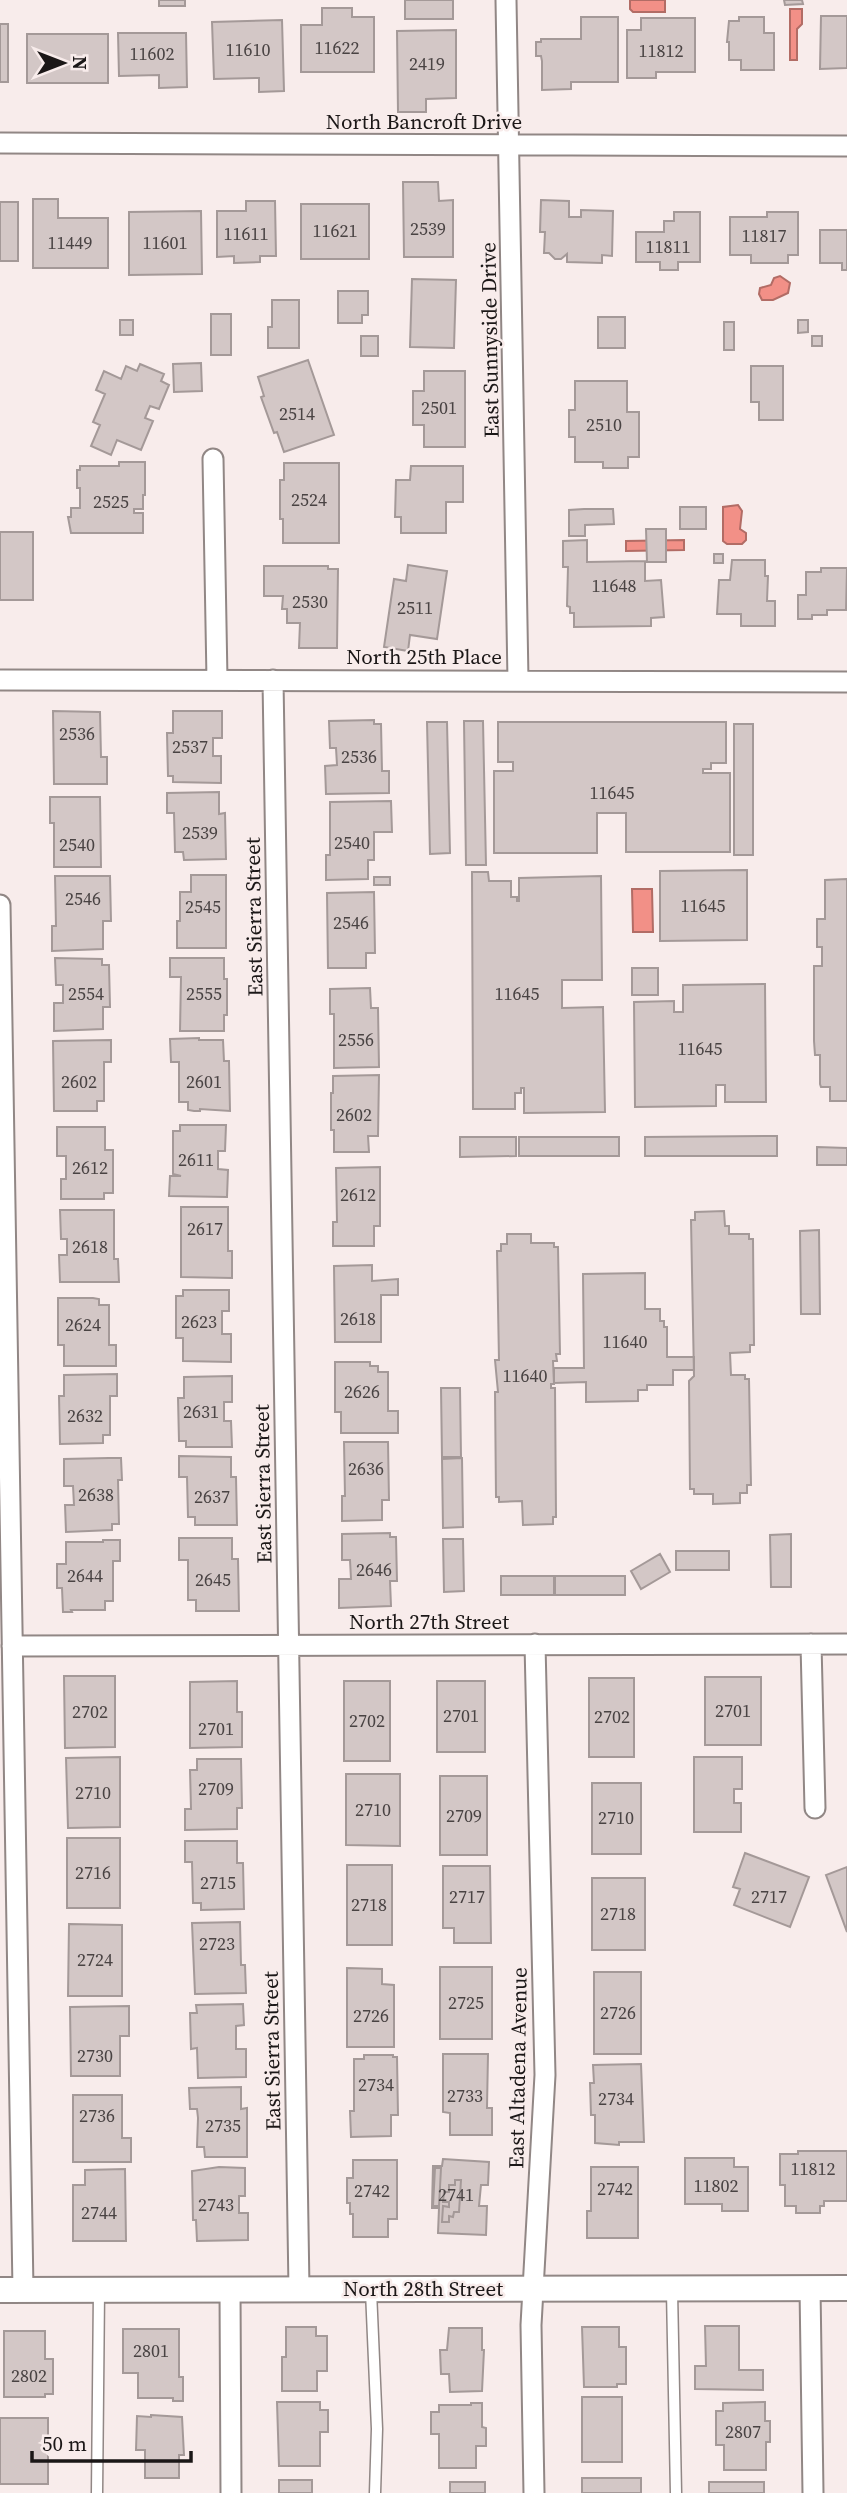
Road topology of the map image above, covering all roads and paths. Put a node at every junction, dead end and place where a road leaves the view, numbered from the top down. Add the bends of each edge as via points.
1 (506, 0) edge
2 (0, 143) edge
3 (510, 145) junction
4 (847, 146) edge
5 (213, 459) dead end
6 (217, 679) junction
7 (0, 680) edge
8 (273, 680) junction
9 (518, 680) junction
10 (847, 682) edge
11 (0, 905) edge
12 (535, 1644) junction
13 (811, 1644) junction
14 (847, 1644) edge
15 (288, 1645) junction
16 (12, 1646) junction
17 (7, 1785) edge
18 (815, 1808) dead end
19 (299, 2288) junction
20 (371, 2288) junction
21 (672, 2288) junction
22 (810, 2288) junction
23 (847, 2288) edge
24 (230, 2289) junction
25 (533, 2289) junction
26 (11, 2290) edge
27 (99, 2290) junction
28 (97, 2493) edge
29 (231, 2493) edge
30 (375, 2493) edge
31 (534, 2493) edge
32 (676, 2493) edge
33 (813, 2493) edge

1 - 3 street, East Sunnyside Drive
2 - 3 street, North Bancroft Drive
3 - 4 street, North Bancroft Drive
3 - 9 street, East Sunnyside Drive
5 - 6 street
6 - 7 street, North 25th Place
6 - 8 street, North 25th Place
8 - 9 street, North 25th Place
8 - 15 street, East Sierra Street
9 - 10 street, North 25th Place
11 - 16 street
12 - 13 street, North 27th Street
12 - 15 street, North 27th Street
12 - 25 street, East Altadena Avenue via 545,2075
13 - 14 street, North 27th Street
13 - 18 street
15 - 16 street, North 27th Street
15 - 19 street, East Sierra Street
16 - 17 street
17 - 26 street
19 - 20 street, North 28th Street
19 - 24 street, North 28th Street
20 - 25 street, North 28th Street
20 - 30 lane
21 - 22 street, North 28th Street
21 - 25 street, North 28th Street
21 - 32 lane
22 - 23 street, North 28th Street
22 - 33 street
24 - 27 street, North 28th Street
24 - 29 street
25 - 31 street, East Altadena Avenue
26 - 27 street, North 28th Street
27 - 28 lane

